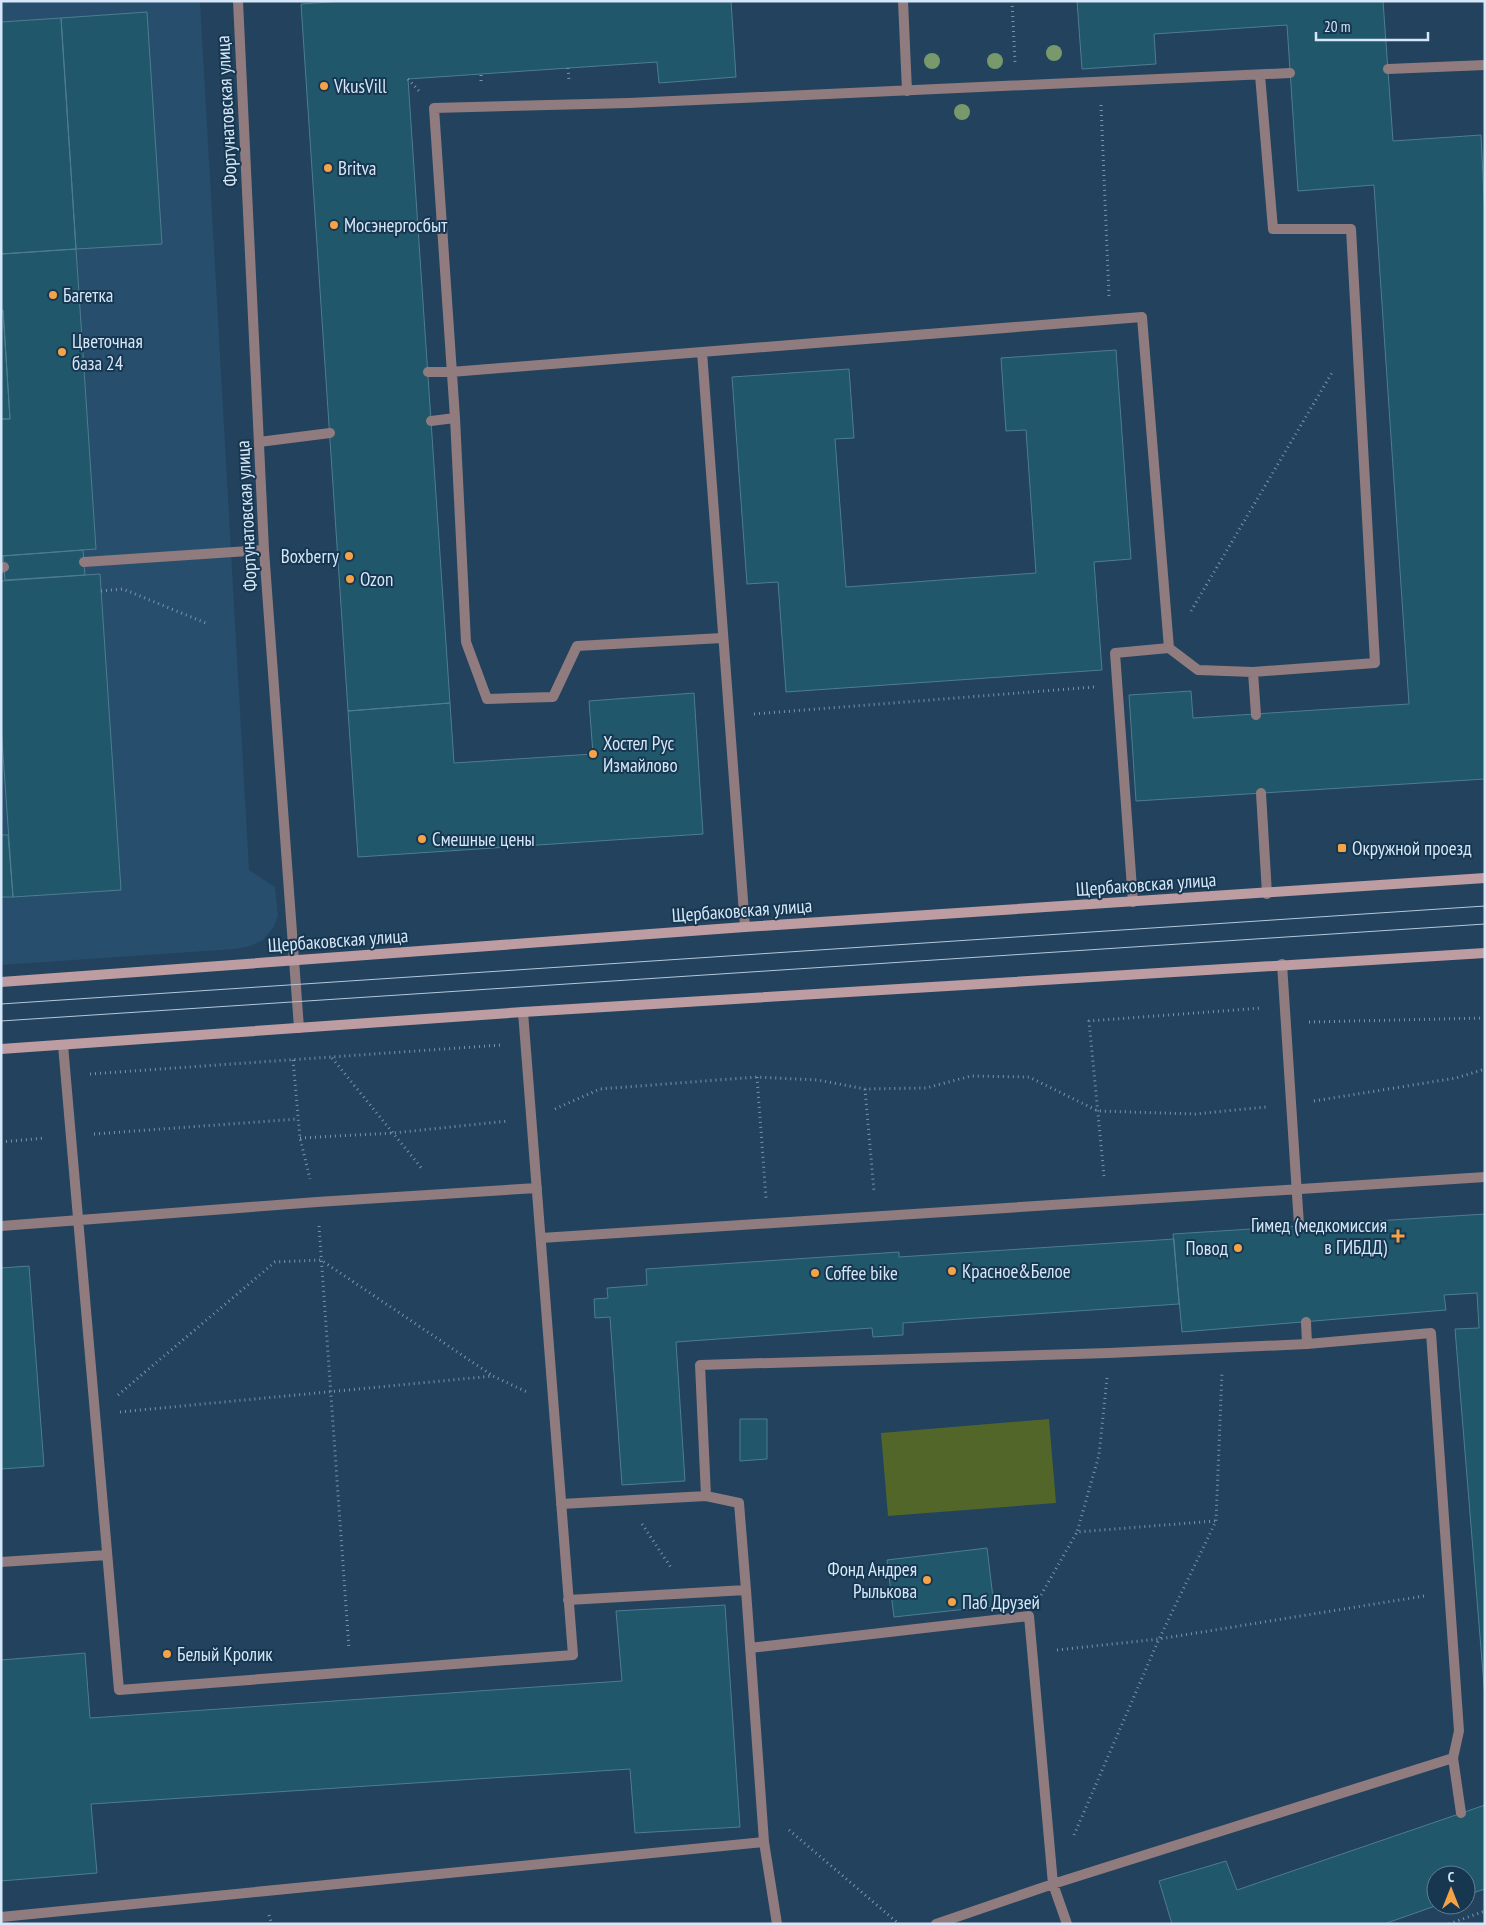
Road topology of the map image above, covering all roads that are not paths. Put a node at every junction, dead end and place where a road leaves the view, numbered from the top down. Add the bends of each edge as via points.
1 (238, 1) edge
2 (903, 1) edge
3 (1485, 65) edge
4 (1388, 69) dead end
5 (1290, 73) dead end
6 (1260, 75) junction
7 (907, 91) junction
8 (702, 352) junction
9 (428, 372) dead end
10 (451, 372) junction
11 (455, 418) junction
12 (431, 421) dead end
13 (330, 433) dead end
14 (260, 442) junction
15 (264, 550) junction
16 (84, 562) dead end
17 (722, 638) junction
18 (1169, 648) junction
19 (1253, 672) junction
20 (1256, 715) dead end
21 (1261, 793) dead end
22 (1485, 878) edge
23 (1267, 894) junction
24 (1133, 902) junction
25 (745, 927) junction
26 (1485, 953) edge
27 (294, 961) junction
28 (1282, 964) junction
29 (1, 982) edge
30 (523, 1012) junction
31 (299, 1028) junction
32 (63, 1045) junction
33 (1, 1049) edge
34 (1485, 1177) edge
35 (537, 1188) junction
36 (1297, 1189) junction
37 (77, 1220) junction
38 (1299, 1225) dead end
39 (1, 1226) edge
40 (541, 1238) junction
41 (1306, 1322) dead end
42 (1307, 1344) junction
43 (706, 1496) junction
44 (561, 1504) junction
45 (107, 1555) junction
46 (1, 1562) edge
47 (746, 1590) junction
48 (568, 1600) junction
49 (750, 1648) junction
50 (1453, 1758) junction
51 (1461, 1813) dead end
52 (764, 1842) junction
53 (1053, 1884) junction
54 (1, 1917) edge
55 (778, 1924) edge
56 (936, 1924) edge
57 (1067, 1924) edge

1 - 14 street, Фортунатовская улица
2 - 7 street
3 - 4 street
5 - 6 street
6 - 7 street
6 - 19 street via 1273,229 1351,229 1375,664
7 - 10 street via 619,104 434,108
8 - 10 street
8 - 17 street
8 - 18 street via 1142,317
9 - 10 street
10 - 11 street
11 - 12 street
11 - 17 street via 466,642 487,699 553,696 576,646
13 - 14 street
14 - 15 street, Фортунатовская улица
15 - 16 street
15 - 27 street, Фортунатовская улица
17 - 25 street
18 - 19 street via 1198,670
18 - 24 street via 1115,653
19 - 20 street
21 - 23 street
22 - 23 main road, Щербаковская улица
23 - 24 main road, Щербаковская улица
24 - 25 main road, Щербаковская улица
25 - 27 main road, Щербаковская улица
26 - 28 main road
27 - 29 main road, Щербаковская улица
27 - 31 street, Фортунатовская улица
28 - 30 main road
28 - 36 street
30 - 31 main road
30 - 35 street
31 - 32 main road
32 - 33 main road
32 - 37 street
34 - 36 street
35 - 37 street
35 - 40 street
36 - 38 street
36 - 40 street
37 - 39 street
37 - 45 street
40 - 44 street
41 - 42 street
42 - 43 street via 700,1365
42 - 50 street via 1432,1333 1459,1731
43 - 44 street
43 - 47 street via 739,1503
44 - 48 street
45 - 46 street
45 - 48 street via 119,1690 573,1655
47 - 48 street
47 - 49 street
49 - 52 street
49 - 53 street via 1029,1616
50 - 51 street
50 - 53 street
52 - 54 street
52 - 55 street
53 - 56 street
53 - 57 street

